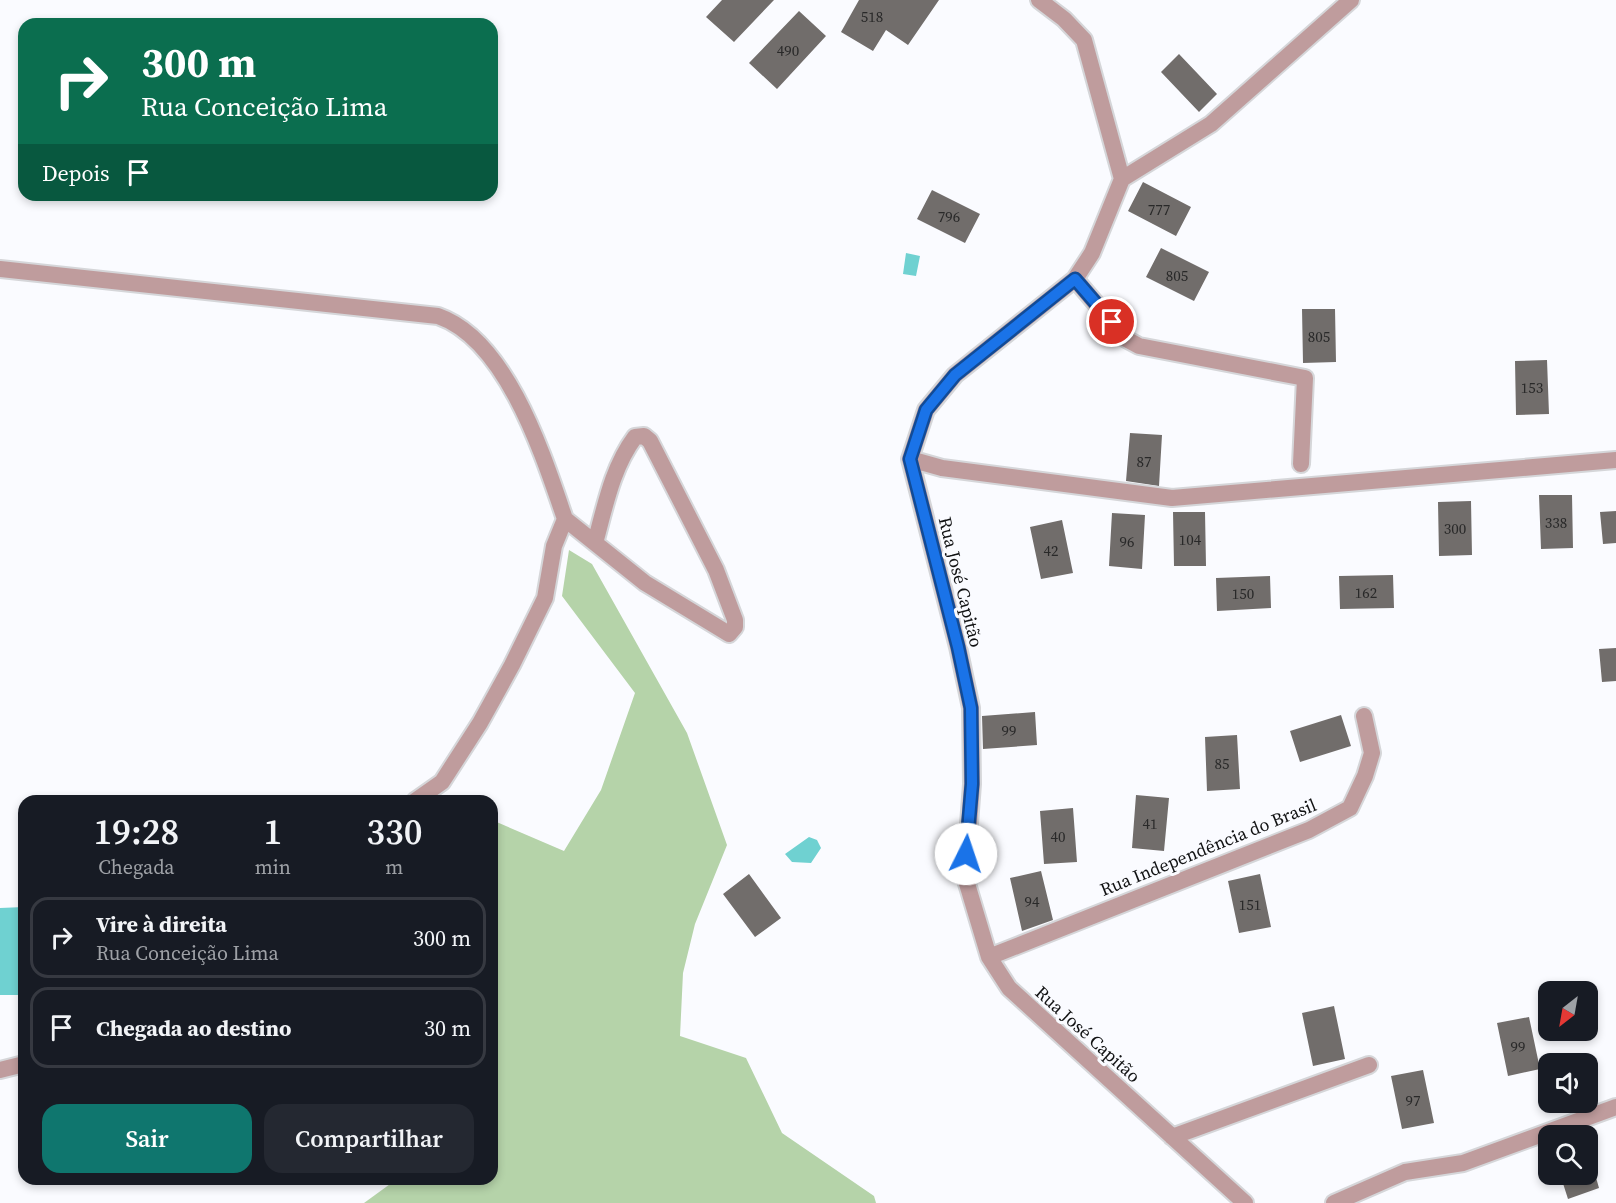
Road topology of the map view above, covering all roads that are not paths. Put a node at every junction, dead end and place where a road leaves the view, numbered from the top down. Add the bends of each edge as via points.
1 (1039, 0) edge
2 (1352, 0) edge
3 (1122, 179) junction
4 (0, 269) edge
5 (1075, 279) junction
6 (910, 459) junction
7 (1616, 460) edge
8 (1300, 464) dead end
9 (565, 519) junction
10 (595, 543) junction
11 (1364, 716) dead end
12 (424, 795) edge
13 (989, 957) junction
14 (1369, 1065) dead end
15 (18, 1066) edge
16 (0, 1070) edge
17 (1616, 1107) edge
18 (1172, 1137) junction
19 (1245, 1203) edge
20 (1334, 1203) edge

1 - 3 street via 1084,40
2 - 3 street via 1211,124
3 - 5 street via 1092,253
4 - 9 street via 426,314 454,321 505,376 533,432
5 - 6 street via 955,375 926,410
5 - 8 street via 1126,339 1139,346 1305,378
6 - 7 street via 942,468 1172,498
6 - 13 street, Rua José Capitão via 971,708 972,784 964,877
9 - 10 street
9 - 12 street via 554,546 545,598 512,665 442,782
10 - 10 street via 625,450 635,437 644,436 716,570 735,627 729,634 645,583
11 - 13 street, Rua Independência do Brasil via 1372,753 1350,808 1309,830
13 - 18 street, Rua José Capitão via 1009,988
14 - 18 street
15 - 16 street
17 - 20 street via 1463,1163 1405,1172
18 - 19 street, Rua José Capitão

